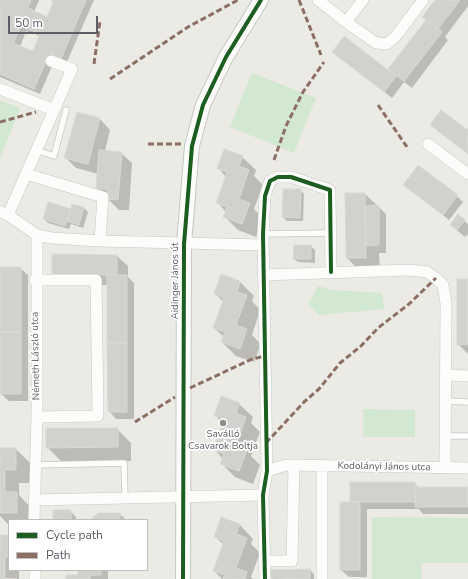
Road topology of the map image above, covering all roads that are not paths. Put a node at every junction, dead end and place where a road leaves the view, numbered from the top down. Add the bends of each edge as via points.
1 (262, 0) edge
2 (318, 0) edge
3 (363, 0) edge
4 (423, 0) edge
5 (346, 22) junction
6 (52, 61) dead end
7 (0, 89) edge
8 (54, 110) junction
9 (66, 110) dead end
10 (428, 144) dead end
11 (36, 150) junction
12 (26, 174) junction
13 (468, 174) edge
14 (4, 213) edge
15 (330, 233) junction
16 (36, 235) junction
17 (263, 240) junction
18 (100, 241) junction
19 (184, 244) junction
20 (331, 272) junction
21 (264, 275) junction
22 (35, 280) junction
23 (446, 375) junction
24 (468, 376) edge
25 (446, 401) junction
26 (468, 402) edge
27 (37, 417) junction
28 (446, 436) junction
29 (468, 436) edge
30 (36, 465) junction
31 (294, 465) junction
32 (322, 466) junction
33 (445, 468) junction
34 (468, 468) edge
35 (267, 471) junction
36 (264, 495) junction
37 (184, 496) junction
38 (125, 498) junction
39 (34, 500) junction
40 (34, 519) edge
41 (265, 561) junction
42 (183, 579) edge
43 (265, 579) edge
44 (322, 579) edge

1 - 19 street, Aidinger János út via 226,57 203,105 192,146
2 - 5 street
3 - 5 street
4 - 5 street via 396,36 386,44 376,43
6 - 8 street via 72,68
7 - 8 street
8 - 11 street
9 - 11 lane via 54,156
10 - 13 street
11 - 12 street
12 - 14 street
12 - 18 street via 103,197
14 - 16 street
15 - 17 lane
15 - 17 street via 330,190 291,177 278,177 270,181 265,196
15 - 20 street
16 - 18 street, Aidinger János út
16 - 22 street, Németh László utca
17 - 19 street, Aidinger János út
17 - 21 street
18 - 19 street, Aidinger János út
19 - 37 street, Aidinger János út
20 - 21 street, Kodolányi János utca
20 - 23 street, Kodolányi János utca via 410,270 427,272 436,278 443,285 446,303
21 - 35 street
22 - 27 street, Németh László utca
22 - 27 street via 96,280 98,416
23 - 24 street
23 - 25 street, Kodolányi János utca
25 - 26 lane
25 - 28 street, Kodolányi János utca
27 - 30 street, Németh László utca
28 - 29 lane
28 - 33 street, Kodolányi János utca
30 - 38 lane via 124,463
30 - 39 street, Németh László utca
31 - 32 street, Kodolányi János utca
31 - 35 street, Kodolányi János utca via 280,466
31 - 41 street via 292,561
32 - 33 street, Kodolányi János utca
32 - 44 street
33 - 34 street, Kodolányi János utca
35 - 36 street
36 - 37 street
36 - 41 street
37 - 38 street
37 - 42 street, Aidinger János út
38 - 39 street
39 - 40 street, Németh László utca
41 - 43 street

